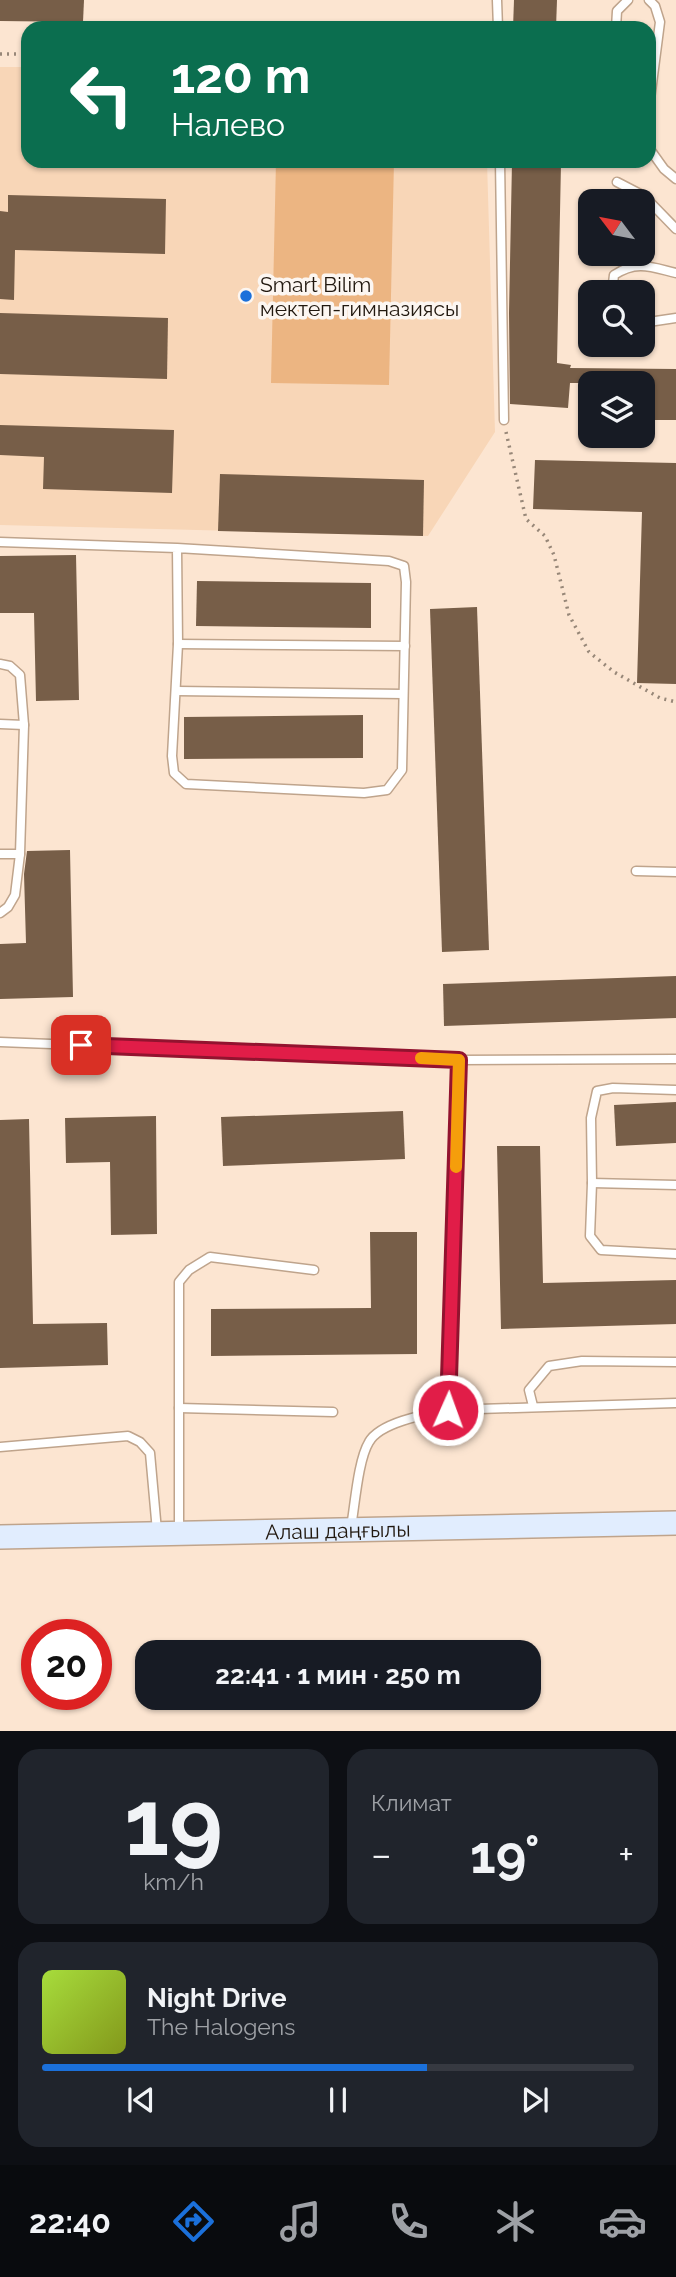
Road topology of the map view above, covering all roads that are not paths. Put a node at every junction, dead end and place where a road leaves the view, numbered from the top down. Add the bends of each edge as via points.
1 (497, 0) edge
2 (628, 0) edge
3 (649, 0) edge
4 (498, 21) edge
5 (616, 21) edge
6 (656, 53) edge
7 (656, 158) edge
8 (500, 168) edge
9 (676, 179) edge
10 (617, 182) dead end
11 (676, 229) edge
12 (676, 273) edge
13 (613, 280) edge
14 (676, 318) edge
15 (655, 321) edge
16 (504, 420) road end
17 (0, 542) edge
18 (177, 548) junction
19 (178, 644) junction
20 (405, 646) junction
21 (0, 664) edge
22 (177, 691) junction
23 (403, 694) junction
24 (0, 724) edge
25 (24, 725) junction
26 (0, 853) edge
27 (20, 854) junction
28 (636, 872) dead end
29 (676, 872) edge
30 (0, 914) edge
31 (0, 1042) edge
32 (676, 1059) edge
33 (459, 1060) junction
34 (676, 1090) edge
35 (592, 1183) junction
36 (676, 1185) edge
37 (676, 1254) edge
38 (314, 1270) dead end
39 (676, 1362) edge
40 (676, 1403) edge
41 (533, 1406) junction
42 (179, 1408) junction
43 (448, 1410) junction
44 (333, 1412) dead end
45 (0, 1447) edge
46 (676, 1523) edge
47 (351, 1530) junction
48 (168, 1533) junction
49 (0, 1537) edge

1 - 4 lane
2 - 5 lane via 617,11
3 - 6 lane via 660,22
7 - 9 lane
8 - 16 lane
10 - 11 lane via 643,196
12 - 13 lane via 641,265 627,267
14 - 15 lane
17 - 18 lane
18 - 19 lane
18 - 20 lane via 388,561 404,566
19 - 20 lane
19 - 22 lane
20 - 23 lane
21 - 25 lane via 20,675
22 - 23 lane
22 - 23 lane via 172,756 174,773 186,784 364,793 387,790 402,770
24 - 25 lane
25 - 27 lane
26 - 27 lane
27 - 30 lane via 15,895
28 - 29 lane
31 - 33 lane
32 - 33 lane
33 - 43 lane
34 - 35 lane via 597,1091 591,1118
35 - 36 lane
35 - 37 lane via 590,1236 601,1250
38 - 42 lane via 210,1257 189,1270 179,1282
39 - 41 lane via 582,1361 548,1366 529,1390
40 - 41 lane
41 - 43 lane
42 - 44 lane
42 - 48 lane
43 - 47 lane via 380,1430 369,1441
45 - 48 lane via 128,1436 140,1442 150,1453
46 - 47 main road, Алаш даңғылы
47 - 48 main road, Алаш даңғылы
48 - 49 main road, Алаш даңғылы

